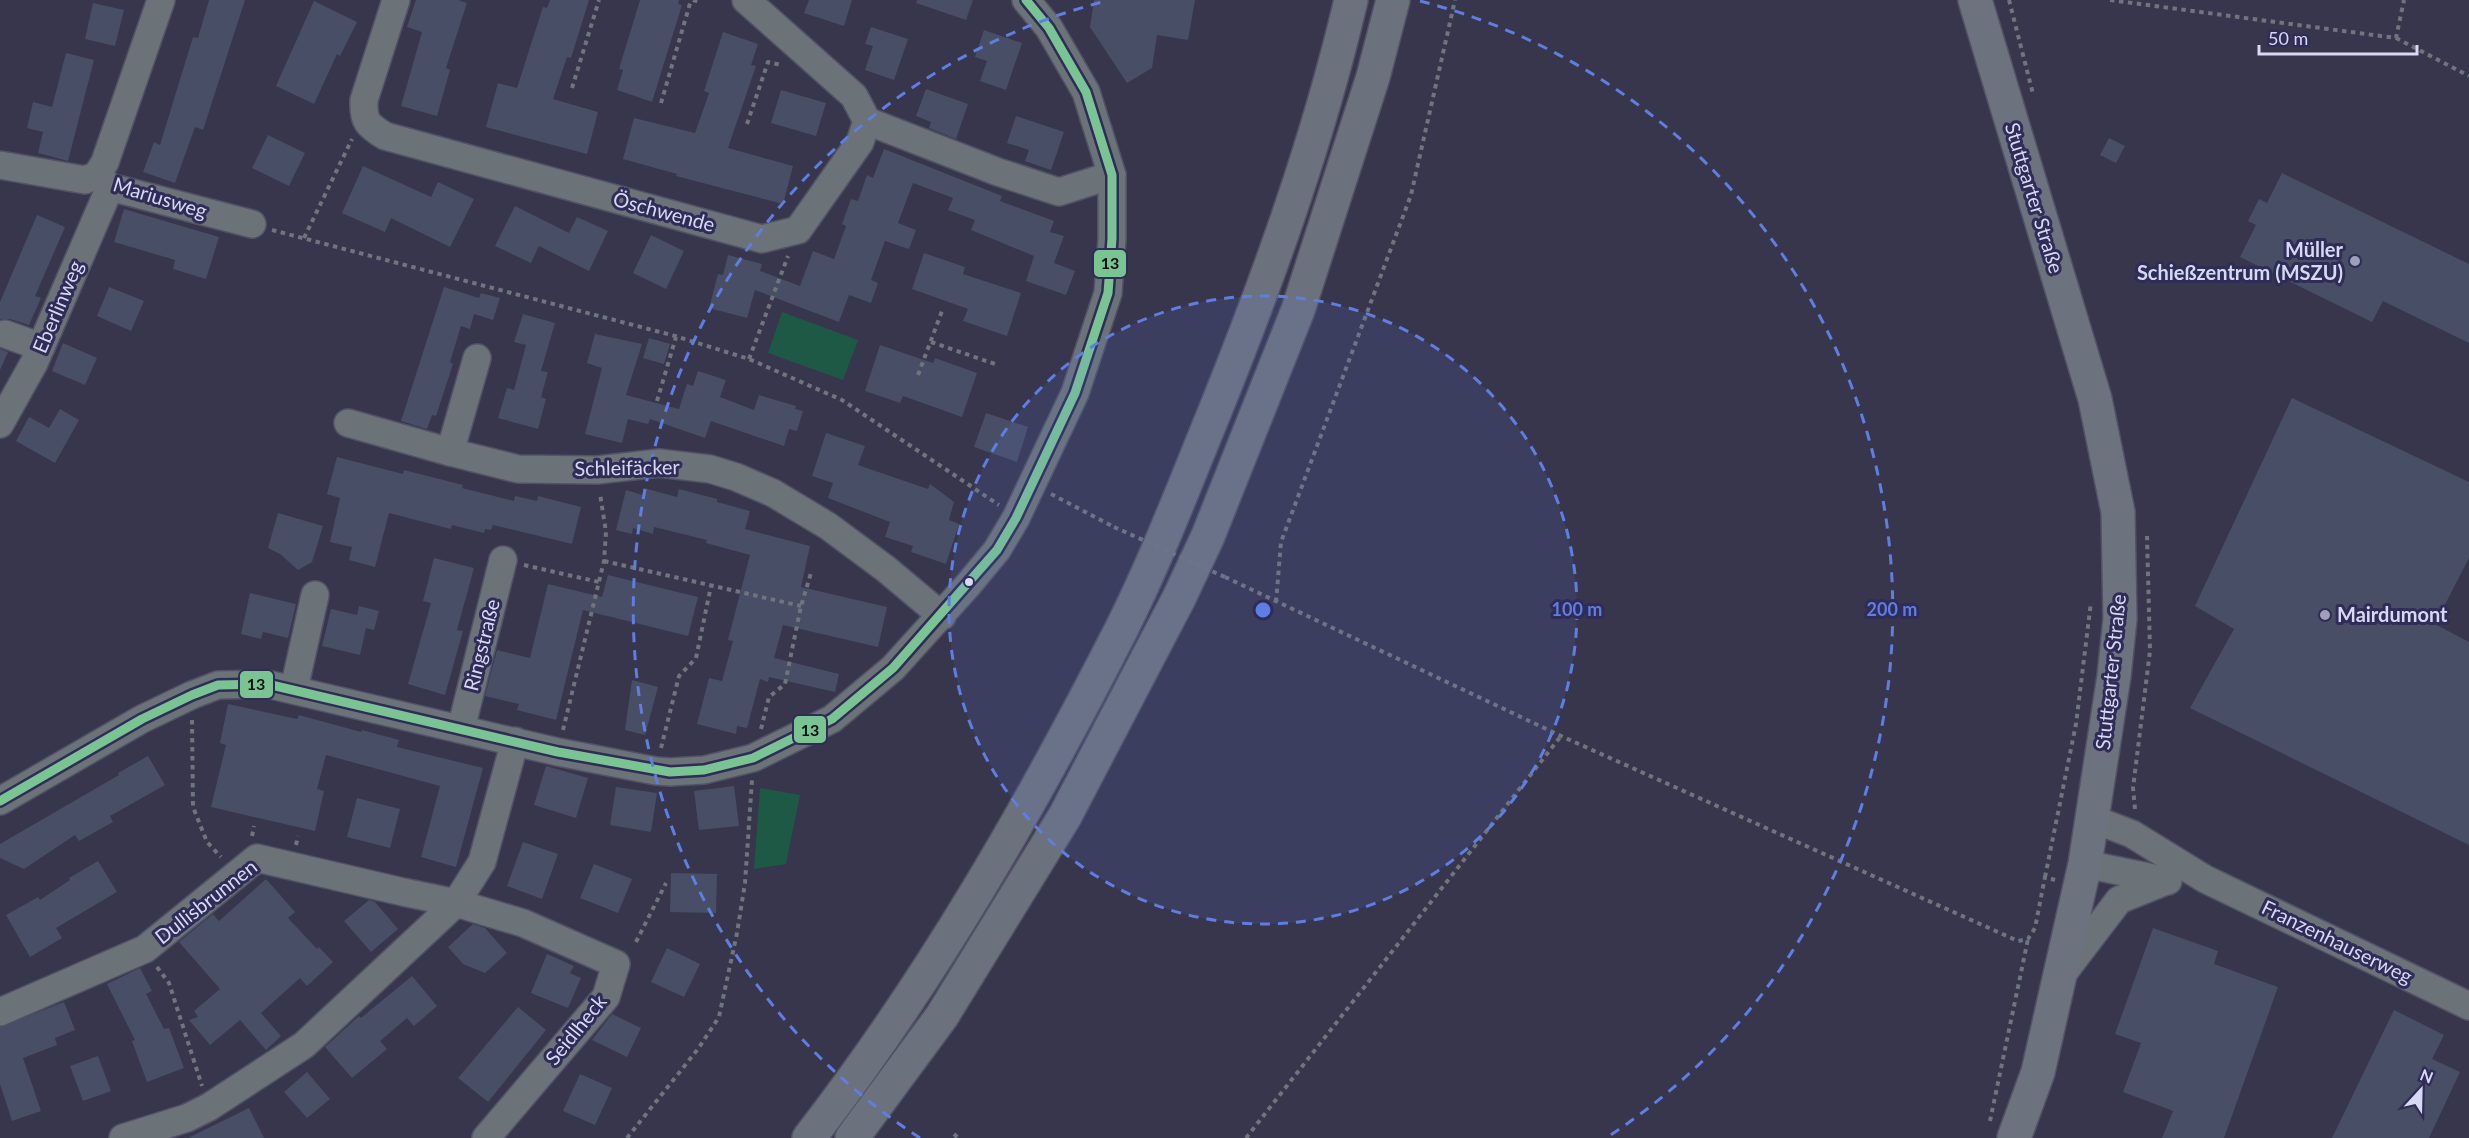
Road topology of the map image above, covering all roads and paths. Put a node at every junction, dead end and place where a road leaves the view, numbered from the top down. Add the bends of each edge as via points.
1 (161, 0) edge
2 (396, 0) edge
3 (599, 0) edge
4 (692, 0) edge
5 (746, 0) edge
6 (1026, 0) edge
7 (1351, 0) edge
8 (1393, 0) edge
9 (1455, 0) edge
10 (1975, 0) edge
11 (2110, 0) edge
12 (2404, 0) edge
13 (700, 2) dead end
14 (2396, 38) junction
15 (781, 65) dead end
16 (2469, 76) edge
17 (572, 88) dead end
18 (661, 103) dead end
19 (364, 115) junction
20 (867, 121) junction
21 (747, 124) dead end
22 (0, 165) edge
23 (1112, 175) junction
24 (104, 181) junction
25 (252, 224) joint
26 (798, 230) junction
27 (304, 238) junction
28 (942, 311) dead end
29 (5, 334) dead end
30 (676, 337) junction
31 (930, 342) junction
32 (41, 348) junction
33 (477, 358) dead end
34 (749, 359) junction
35 (995, 364) dead end
36 (918, 375) dead end
37 (657, 401) dead end
38 (348, 423) dead end
39 (0, 424) edge
40 (450, 452) junction
41 (1033, 485) junction
42 (600, 491) dead end
43 (1016, 518) junction
44 (503, 560) joint
45 (604, 561) junction
46 (811, 573) dead end
47 (599, 582) junction
48 (711, 586) junction
49 (315, 595) dead end
50 (2092, 597) dead end
51 (1276, 602) junction
52 (801, 606) junction
53 (942, 616) junction
54 (294, 689) junction
55 (192, 695) junction
56 (462, 729) junction
57 (1561, 736) junction
58 (514, 741) junction
59 (558, 752) junction
60 (753, 759) junction
61 (656, 771) junction
62 (0, 801) edge
63 (2093, 819) junction
64 (236, 875) junction
65 (2083, 875) junction
66 (2045, 877) junction
67 (2205, 879) junction
68 (2166, 881) junction
69 (666, 883) dead end
70 (456, 903) junction
71 (2028, 939) junction
72 (636, 942) dead end
73 (145, 949) junction
74 (2061, 976) junction
75 (2469, 1006) edge
76 (0, 1012) edge
77 (195, 1121) edge
78 (2001, 1132) edge
79 (954, 1134) dead end
80 (123, 1138) edge
81 (486, 1138) edge
82 (627, 1138) edge
83 (809, 1138) edge
84 (852, 1138) edge
85 (958, 1138) edge
86 (1246, 1138) edge

1 - 24 street, Eberlinweg via 105,162
2 - 19 street via 364,100
3 - 17 path
4 - 13 path
4 - 18 path
5 - 20 street via 854,96
6 - 23 street via 1049,28 1086,92
7 - 83 highway via 1311,146 1261,298 1123,626 1030,799 913,995
8 - 84 highway via 1366,99 1298,310 1208,536 1179,598 1065,816 942,1016
9 - 51 path via 1411,195 1281,542
10 - 63 main road, Stuttgarter Straße via 2095,399 2118,512 2120,619
11 - 14 path
12 - 14 path
14 - 16 path
15 - 21 path via 768,62
19 - 26 street, Öschwende via 371,128 385,136 762,239
19 - 27 path
20 - 23 street via 1059,192
20 - 26 street via 860,142
22 - 24 street, Mariusweg
23 - 41 street via 1108,293 1075,393
24 - 25 street, Mariusweg
24 - 32 street, Eberlinweg
25 - 27 path
26 - 34 path
27 - 30 path
28 - 31 path
29 - 32 street
30 - 34 path
30 - 37 path
31 - 35 path
31 - 36 path
32 - 39 street, Eberlinweg
33 - 40 street
34 - 43 path via 842,400
38 - 40 street, Schleifäcker
40 - 53 street, Schleifäcker via 518,469 597,470 659,464 710,469 736,477 773,493 828,526
41 - 43 street
41 - 51 path, bridge
42 - 45 path via 606,532
43 - 53 street via 997,550
44 - 47 path
44 - 56 street, Ringstraße
45 - 47 path
45 - 48 path
46 - 52 path
47 - 59 path
48 - 52 path
48 - 61 path via 696,658 679,676
49 - 54 street
50 - 66 path via 2076,724
51 - 57 path
52 - 60 path via 785,684 769,697
53 - 60 street via 893,668 832,719
54 - 55 street via 250,683 218,685
54 - 56 street
55 - 62 street via 142,719
55 - 64 path via 193,807 207,842
56 - 58 street
57 - 71 path via 2018,941
57 - 86 path
58 - 59 street
58 - 70 street via 482,862
59 - 61 street
60 - 61 street via 704,770
60 - 82 path via 745,883 719,1017
63 - 65 main road, Stuttgarter Straße
63 - 67 street, Franzenhauserweg via 2132,834
64 - 70 street, Dullisbrunnen via 257,858
64 - 73 street, Dullisbrunnen
65 - 66 path
65 - 68 street, Franzenhauserweg
65 - 74 main road, Stuttgarter Straße
66 - 71 path via 2036,928
67 - 68 street, Franzenhauserweg
67 - 75 street, Franzenhauserweg
68 - 74 street via 2119,900
69 - 72 path
70 - 77 street via 304,1045
70 - 81 street, Seidlheck via 523,923 616,964 606,997
71 - 78 path
73 - 76 street, Dullisbrunnen
73 - 77 path via 169,983
74 - 78 main road, Stuttgarter Straße via 2038,1072
77 - 80 street
79 - 85 path

